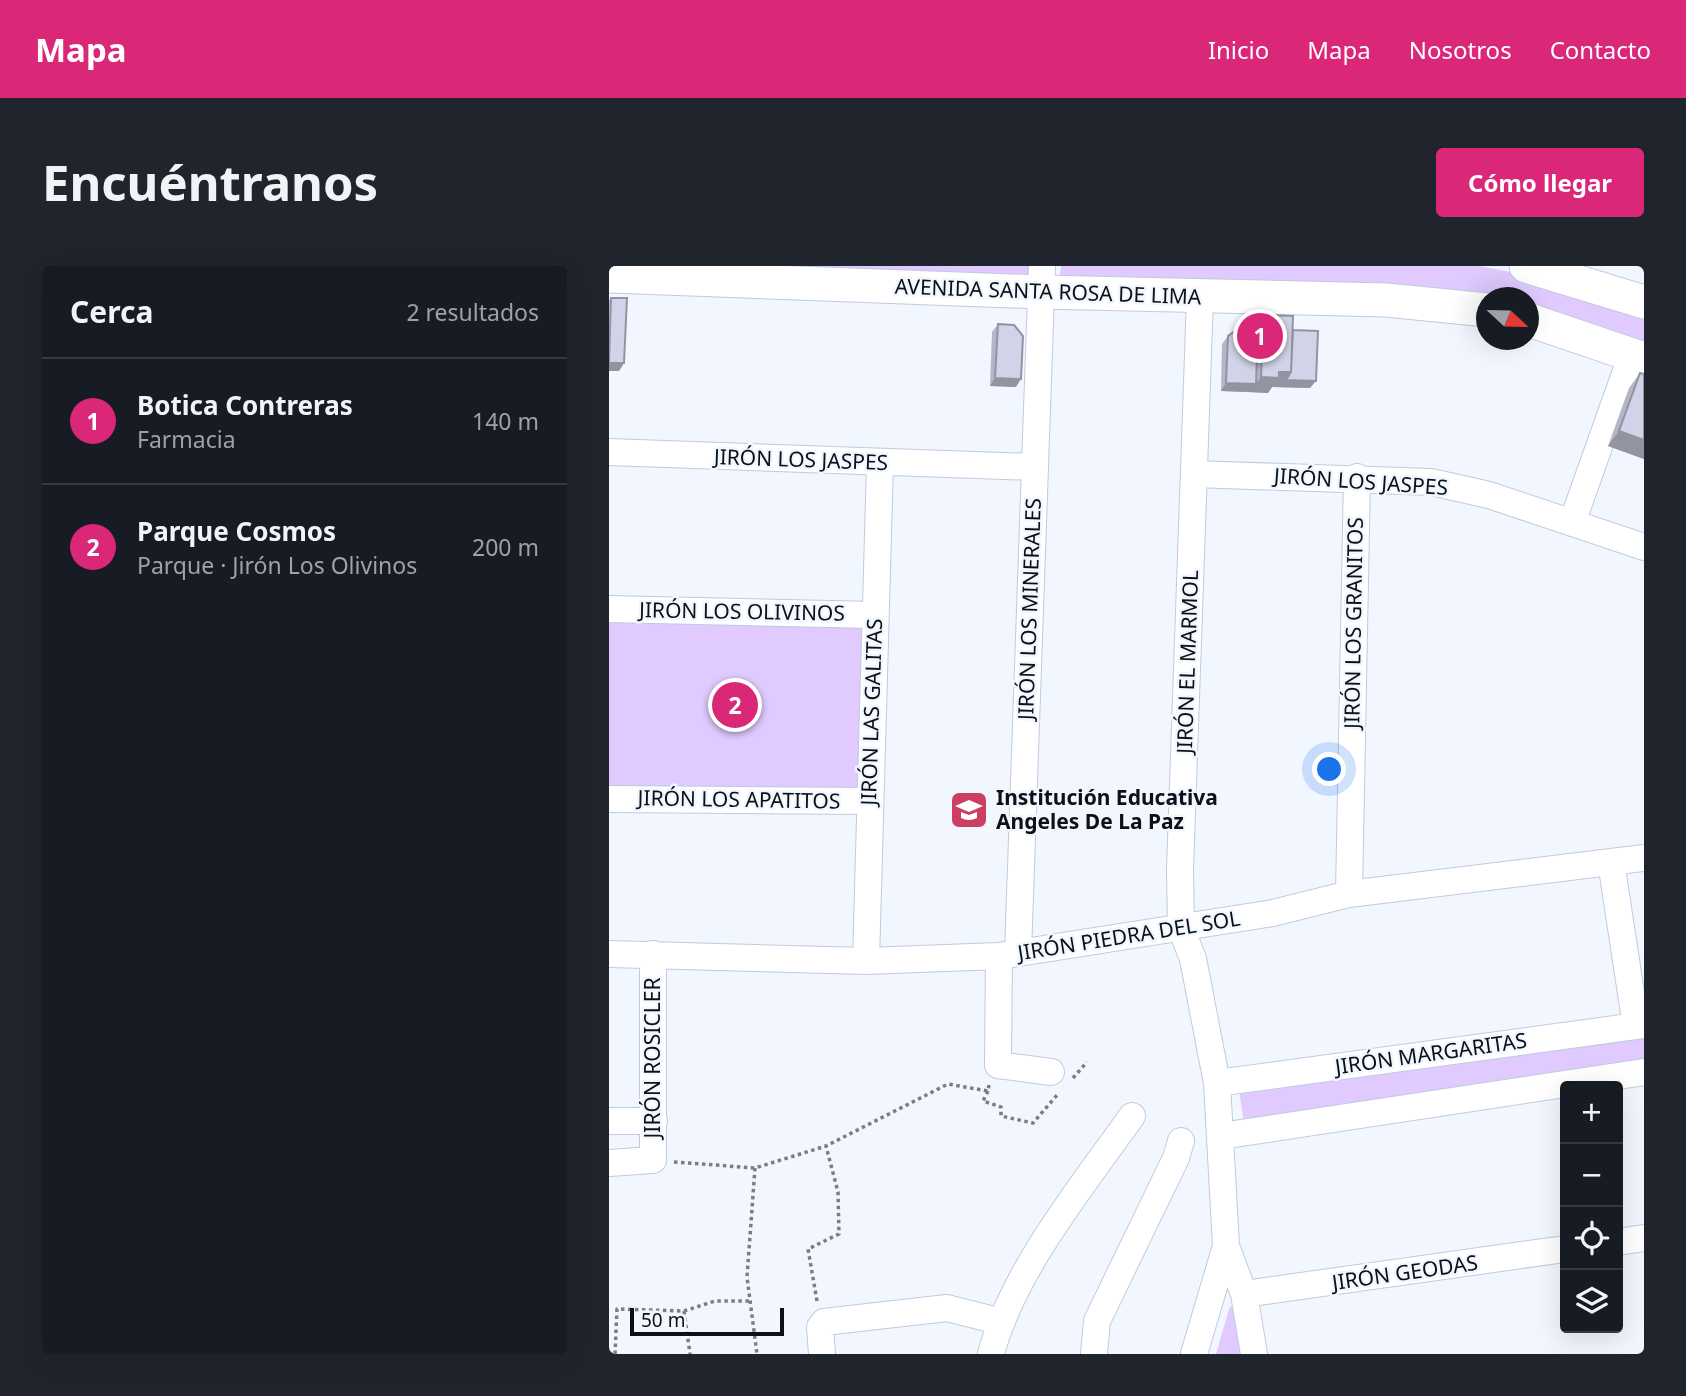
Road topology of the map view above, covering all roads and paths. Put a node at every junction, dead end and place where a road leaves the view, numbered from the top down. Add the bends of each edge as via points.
1 (1526, 266) edge
2 (1562, 270) edge
3 (609, 276) edge
4 (1042, 279) edge
5 (1200, 297) junction
6 (1644, 302) edge
7 (1476, 309) edge
8 (1539, 324) edge
9 (1638, 356) edge
10 (609, 452) edge
11 (880, 463) junction
12 (1035, 467) junction
13 (1194, 474) junction
14 (1356, 477) junction
15 (1573, 523) junction
16 (1644, 547) edge
17 (609, 609) edge
18 (875, 615) junction
19 (609, 799) edge
20 (868, 801) junction
21 (1644, 858) edge
22 (1611, 862) junction
23 (1349, 894) junction
24 (1181, 928) junction
25 (609, 954) edge
26 (653, 954) junction
27 (1009, 955) junction
28 (866, 961) junction
29 (1640, 1026) edge
30 (997, 1060) junction
31 (1087, 1062) dead end
32 (1644, 1072) edge
33 (1060, 1082) junction
34 (1217, 1083) junction
35 (988, 1091) junction
36 (1132, 1116) dead end
37 (609, 1121) edge
38 (654, 1121) junction
39 (1221, 1136) junction
40 (1181, 1141) dead end
41 (826, 1146) junction
42 (653, 1161) junction
43 (609, 1163) edge
44 (755, 1168) junction
45 (1644, 1238) edge
46 (1623, 1240) edge
47 (1226, 1246) junction
48 (1560, 1250) edge
49 (1244, 1294) junction
50 (750, 1300) junction
51 (684, 1311) junction
52 (1002, 1322) junction
53 (821, 1324) junction
54 (615, 1354) edge
55 (690, 1354) edge
56 (757, 1354) edge
57 (822, 1354) edge
58 (991, 1354) edge
59 (1094, 1354) edge
60 (1194, 1354) edge
61 (1254, 1354) edge

1 - 2 main road
2 - 6 main road
3 - 4 main road, AVENIDA SANTA ROSA DE LIMA
4 - 5 main road, AVENIDA SANTA ROSA DE LIMA
4 - 12 street, JIRÓN LOS MINERALES
5 - 7 main road, AVENIDA SANTA ROSA DE LIMA via 1386,300
5 - 13 street, JIRÓN EL MARMOL
8 - 9 main road
9 - 15 street
10 - 11 street, JIRÓN LOS JASPES
11 - 12 street, JIRÓN LOS JASPES
11 - 18 street, JIRÓN LAS GALITAS
12 - 27 street, JIRÓN LOS MINERALES
13 - 14 street, JIRÓN LOS JASPES
13 - 24 street, JIRÓN EL MARMOL
14 - 15 street, JIRÓN LOS JASPES via 1431,482 1489,495
14 - 23 street, JIRÓN LOS GRANITOS
15 - 16 street, JIRÓN LOS JASPES
17 - 18 street, JIRÓN LOS OLIVINOS
18 - 20 street, JIRÓN LAS GALITAS
19 - 20 street, JIRÓN LOS APATITOS
20 - 28 street, JIRÓN LAS GALITAS
21 - 22 street, JIRÓN PIEDRA DEL SOL
22 - 23 street, JIRÓN PIEDRA DEL SOL
22 - 29 street
23 - 24 street, JIRÓN PIEDRA DEL SOL via 1273,914
24 - 27 street, JIRÓN PIEDRA DEL SOL
24 - 34 street, JIRÓN EL MARMOL via 1193,959
25 - 26 street, JIRÓN PIEDRA DEL SOL
26 - 28 street, JIRÓN PIEDRA DEL SOL
26 - 38 street, JIRÓN ROSICLER
27 - 28 street, JIRÓN PIEDRA DEL SOL
27 - 30 street, JIRÓN LOS MINERALES
29 - 34 street, JIRÓN MARGARITAS
30 - 33 street via 998,1066 1006,1069
30 - 35 path
31 - 33 path
32 - 39 street
33 - 35 path via 1033,1123 1001,1116 1001,1107 983,1101
34 - 39 street, JIRÓN EL MARMOL
35 - 41 path via 948,1084
36 - 52 street via 1017,1288
37 - 38 street
38 - 42 street, JIRÓN ROSICLER
39 - 47 street, JIRÓN EL MARMOL
40 - 59 street via 1097,1321
41 - 44 path
41 - 53 path via 838,1192 839,1234 808,1249
42 - 43 street
42 - 44 path
44 - 50 path via 747,1277
45 - 46 street
47 - 49 street, JIRÓN EL MARMOL
47 - 60 street
48 - 49 street, JIRÓN GEODAS
49 - 61 street, JIRÓN EL MARMOL
50 - 51 path via 715,1301
50 - 56 path
51 - 54 path via 617,1308
51 - 55 path
52 - 53 street via 947,1308
52 - 58 street
53 - 57 street

